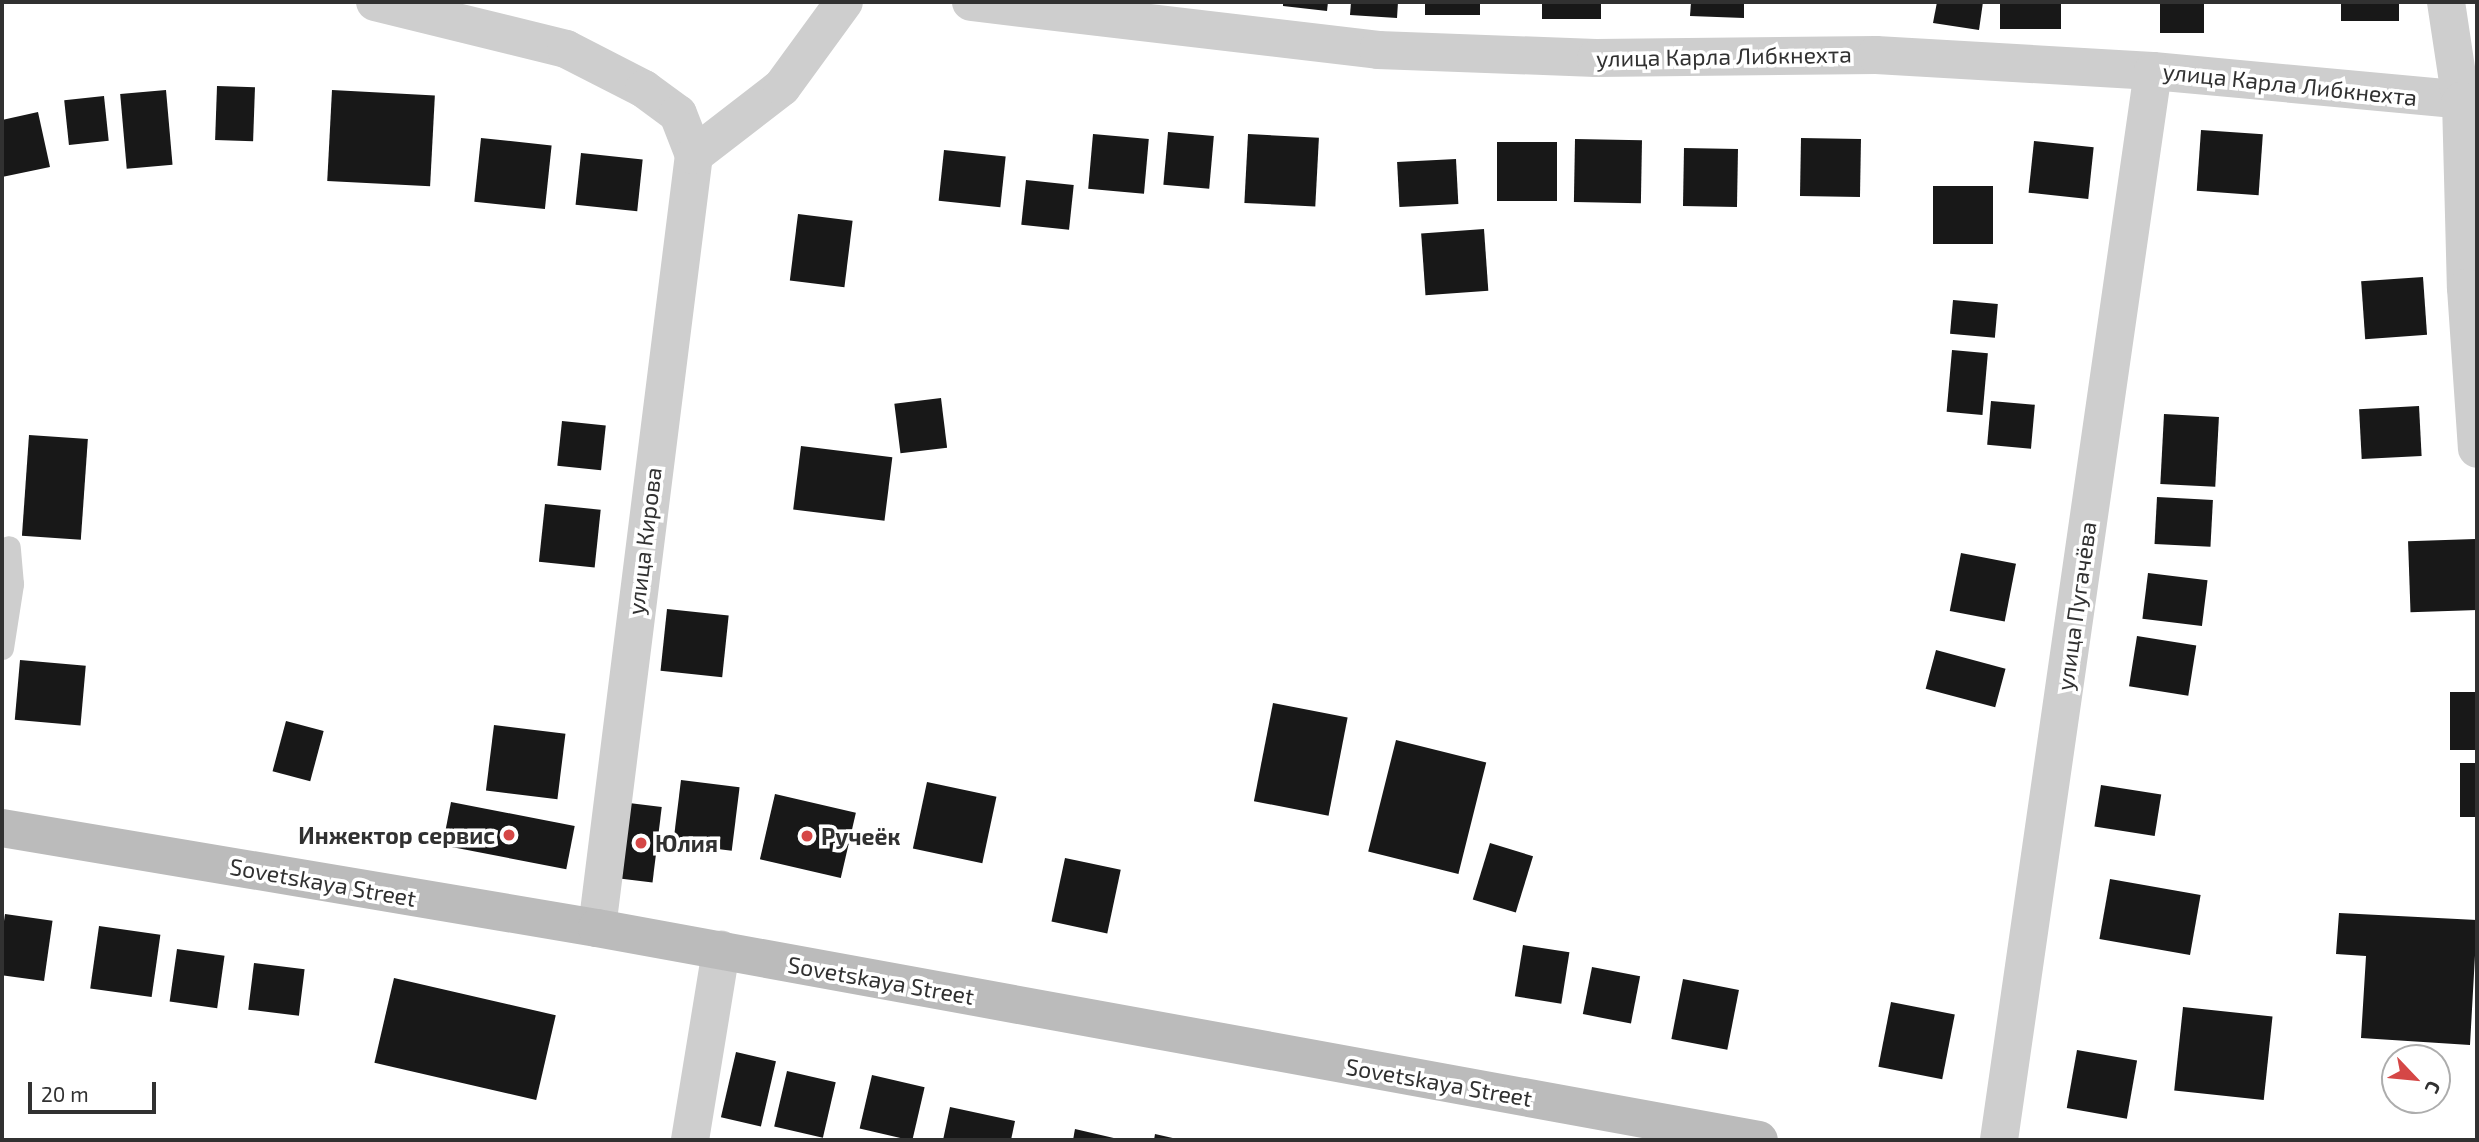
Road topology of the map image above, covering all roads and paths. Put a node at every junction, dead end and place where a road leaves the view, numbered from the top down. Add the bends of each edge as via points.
1 (375, 2) edge
2 (845, 2) edge
3 (971, 2) edge
4 (2446, 2) edge
5 (2152, 71) junction
6 (2469, 101) edge
7 (694, 155) junction
8 (2477, 449) edge
9 (9, 547) dead end
10 (2, 648) edge
11 (2, 828) edge
12 (597, 928) junction
13 (720, 950) junction
14 (690, 1140) edge
15 (1759, 1140) edge
16 (1999, 1140) edge

1 - 7 street, улица Кирова via 566,49 644,89 678,114
2 - 7 street via 782,87
3 - 5 street, улица Карла Либкнехта via 1378,50 1596,58 1876,55
4 - 6 street
5 - 6 street, улица Карла Либкнехта
5 - 16 street, улица Пугачёва
6 - 8 street via 2466,288
7 - 12 street, улица Кирова
9 - 10 lane via 12,584
11 - 12 main road, Sovetskaya Street
12 - 13 main road, Sovetskaya Street
13 - 14 street
13 - 15 main road, Sovetskaya Street

